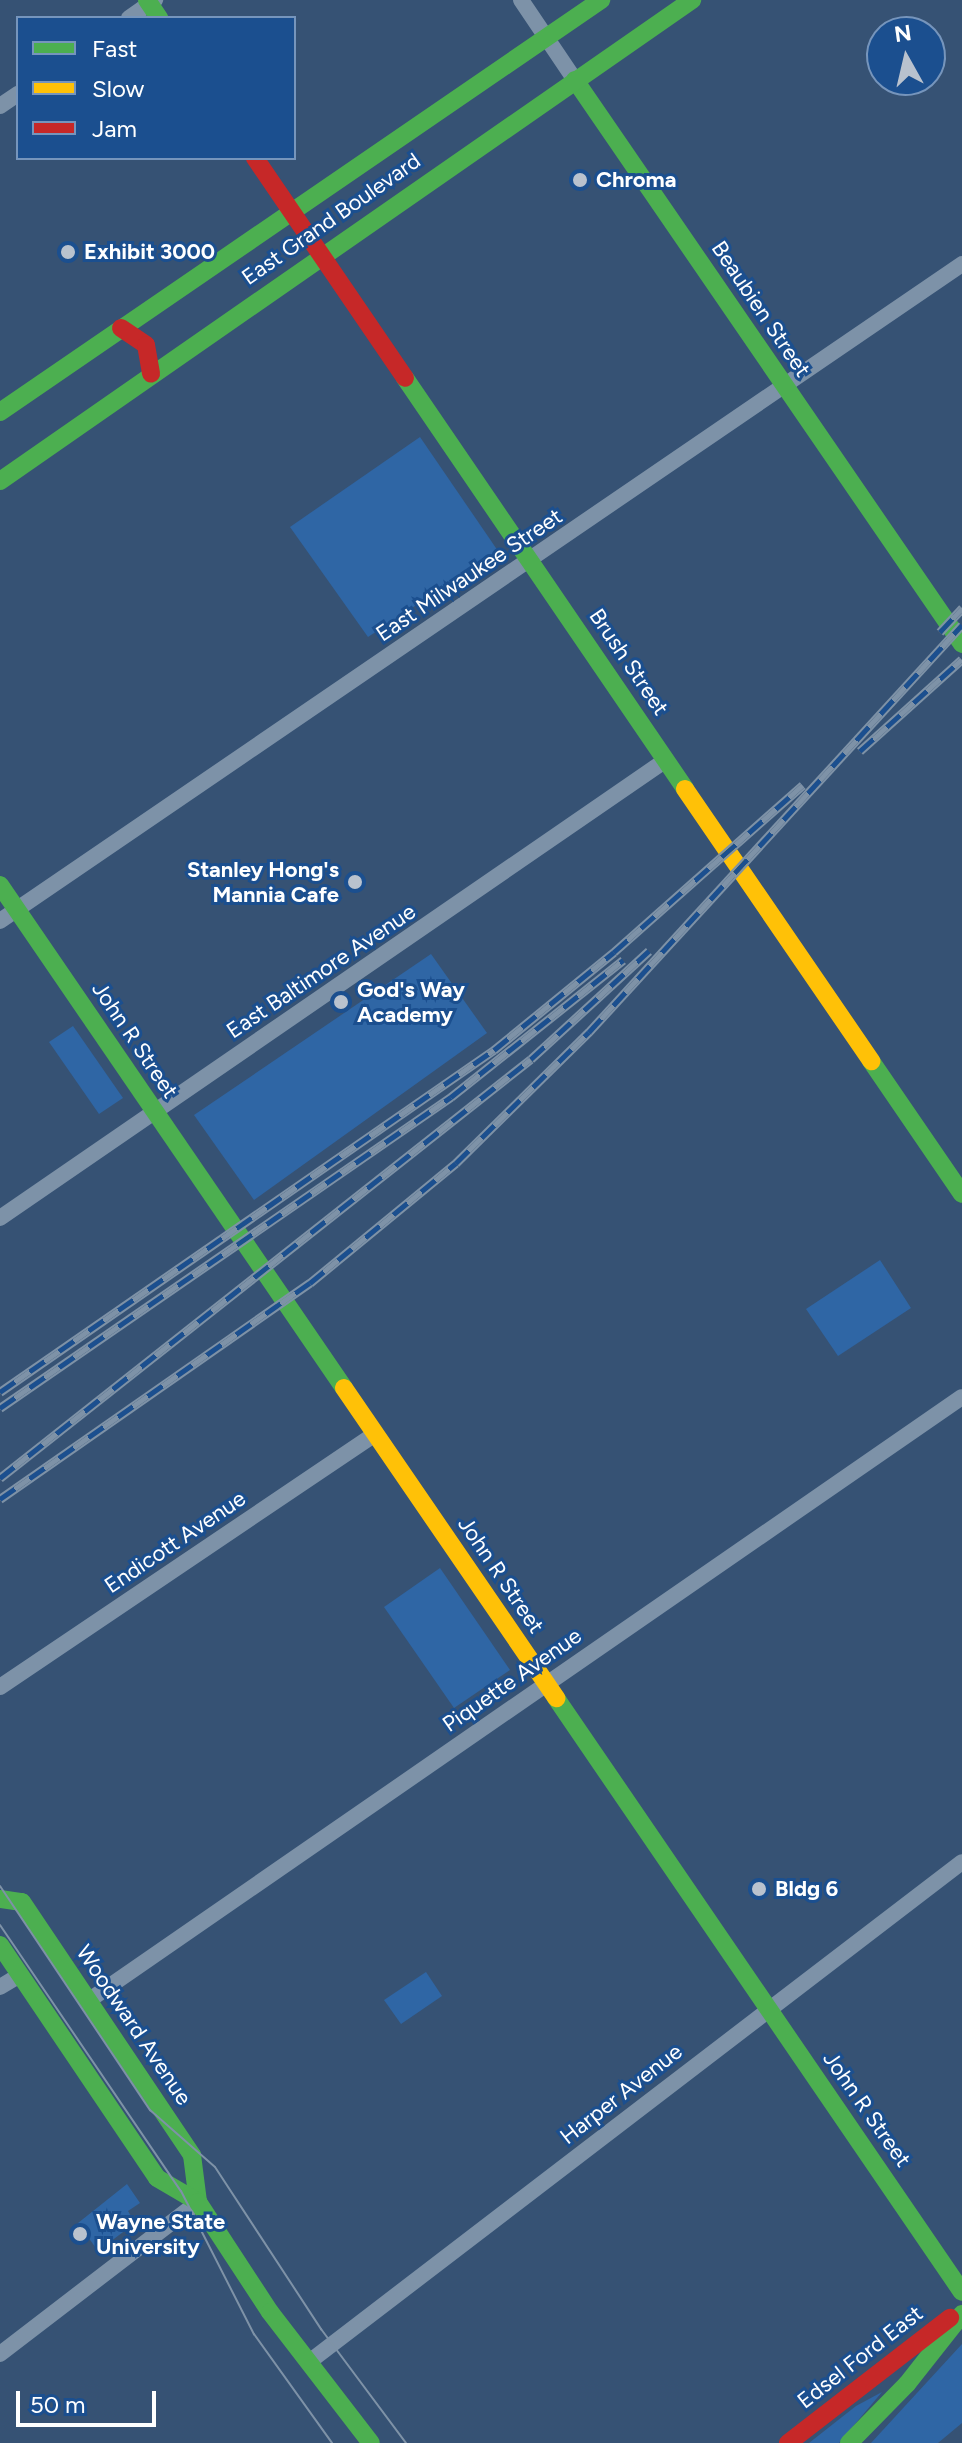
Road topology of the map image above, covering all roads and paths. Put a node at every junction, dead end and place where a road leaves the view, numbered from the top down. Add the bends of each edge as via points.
1 (521, 0) edge
2 (601, 0) edge
3 (692, 0) edge
4 (153, 5) edge
5 (133, 16) edge
6 (546, 38) junction
7 (575, 80) junction
8 (256, 160) edge
9 (291, 211) junction
10 (321, 255) junction
11 (962, 264) edge
12 (121, 328) junction
13 (151, 374) junction
14 (785, 386) junction
15 (0, 412) edge
16 (0, 481) edge
17 (530, 560) junction
18 (962, 644) edge
19 (666, 760) junction
20 (0, 885) edge
21 (17, 910) junction
22 (0, 921) edge
23 (154, 1112) junction
24 (962, 1194) edge
25 (0, 1218) edge
26 (962, 1397) edge
27 (375, 1434) junction
28 (546, 1683) junction
29 (0, 1687) edge
30 (962, 1862) edge
31 (0, 1899) edge
32 (0, 1945) edge
33 (20, 1975) junction
34 (0, 1987) edge
35 (88, 2001) junction
36 (768, 2008) junction
37 (198, 2202) junction
38 (962, 2292) edge
39 (962, 2308) edge
40 (962, 2314) edge
41 (0, 2354) edge
42 (309, 2362) junction
43 (371, 2443) edge
44 (788, 2443) edge
45 (849, 2443) edge

1 - 6 street, Beaubien Street
2 - 6 main road, East Grand Boulevard
3 - 7 main road, East Grand Boulevard
4 - 5 street
6 - 7 street, Beaubien Street
6 - 9 main road, East Grand Boulevard
7 - 10 main road, East Grand Boulevard
7 - 14 main road, Beaubien Street
8 - 9 main road, Brush Street
9 - 10 main road, Brush Street
9 - 12 main road, East Grand Boulevard
10 - 13 main road, East Grand Boulevard
10 - 17 main road, Brush Street
11 - 14 street, East Milwaukee Street
12 - 13 main road via 146,345
12 - 15 main road, East Grand Boulevard
13 - 16 main road, East Grand Boulevard
14 - 17 street, East Milwaukee Street
14 - 18 main road, Beaubien Street
17 - 19 main road, Brush Street
17 - 21 street, East Milwaukee Street
19 - 23 street, East Baltimore Avenue
19 - 24 main road, Brush Street
20 - 21 main road, John R Street
21 - 22 street, East Milwaukee Street
21 - 23 main road, John R Street
23 - 25 street, East Baltimore Avenue
23 - 27 main road, John R Street
26 - 28 street, Piquette Avenue
27 - 28 main road, John R Street
27 - 29 street, Endicott Avenue
28 - 35 street, Piquette Avenue
28 - 36 main road, John R Street
30 - 36 street, Harper Avenue
31 - 35 main road, Woodward Avenue via 22,1902
32 - 33 main road, Woodward Avenue
33 - 34 street
33 - 37 main road, Woodward Avenue via 157,2178
35 - 37 main road, Woodward Avenue via 192,2155
36 - 38 main road, John R Street
36 - 42 street, Harper Avenue
37 - 41 street
37 - 42 main road, Woodward Avenue
39 - 44 main road, Edsel Ford East
40 - 45 main road via 907,2384
42 - 43 main road, Woodward Avenue

